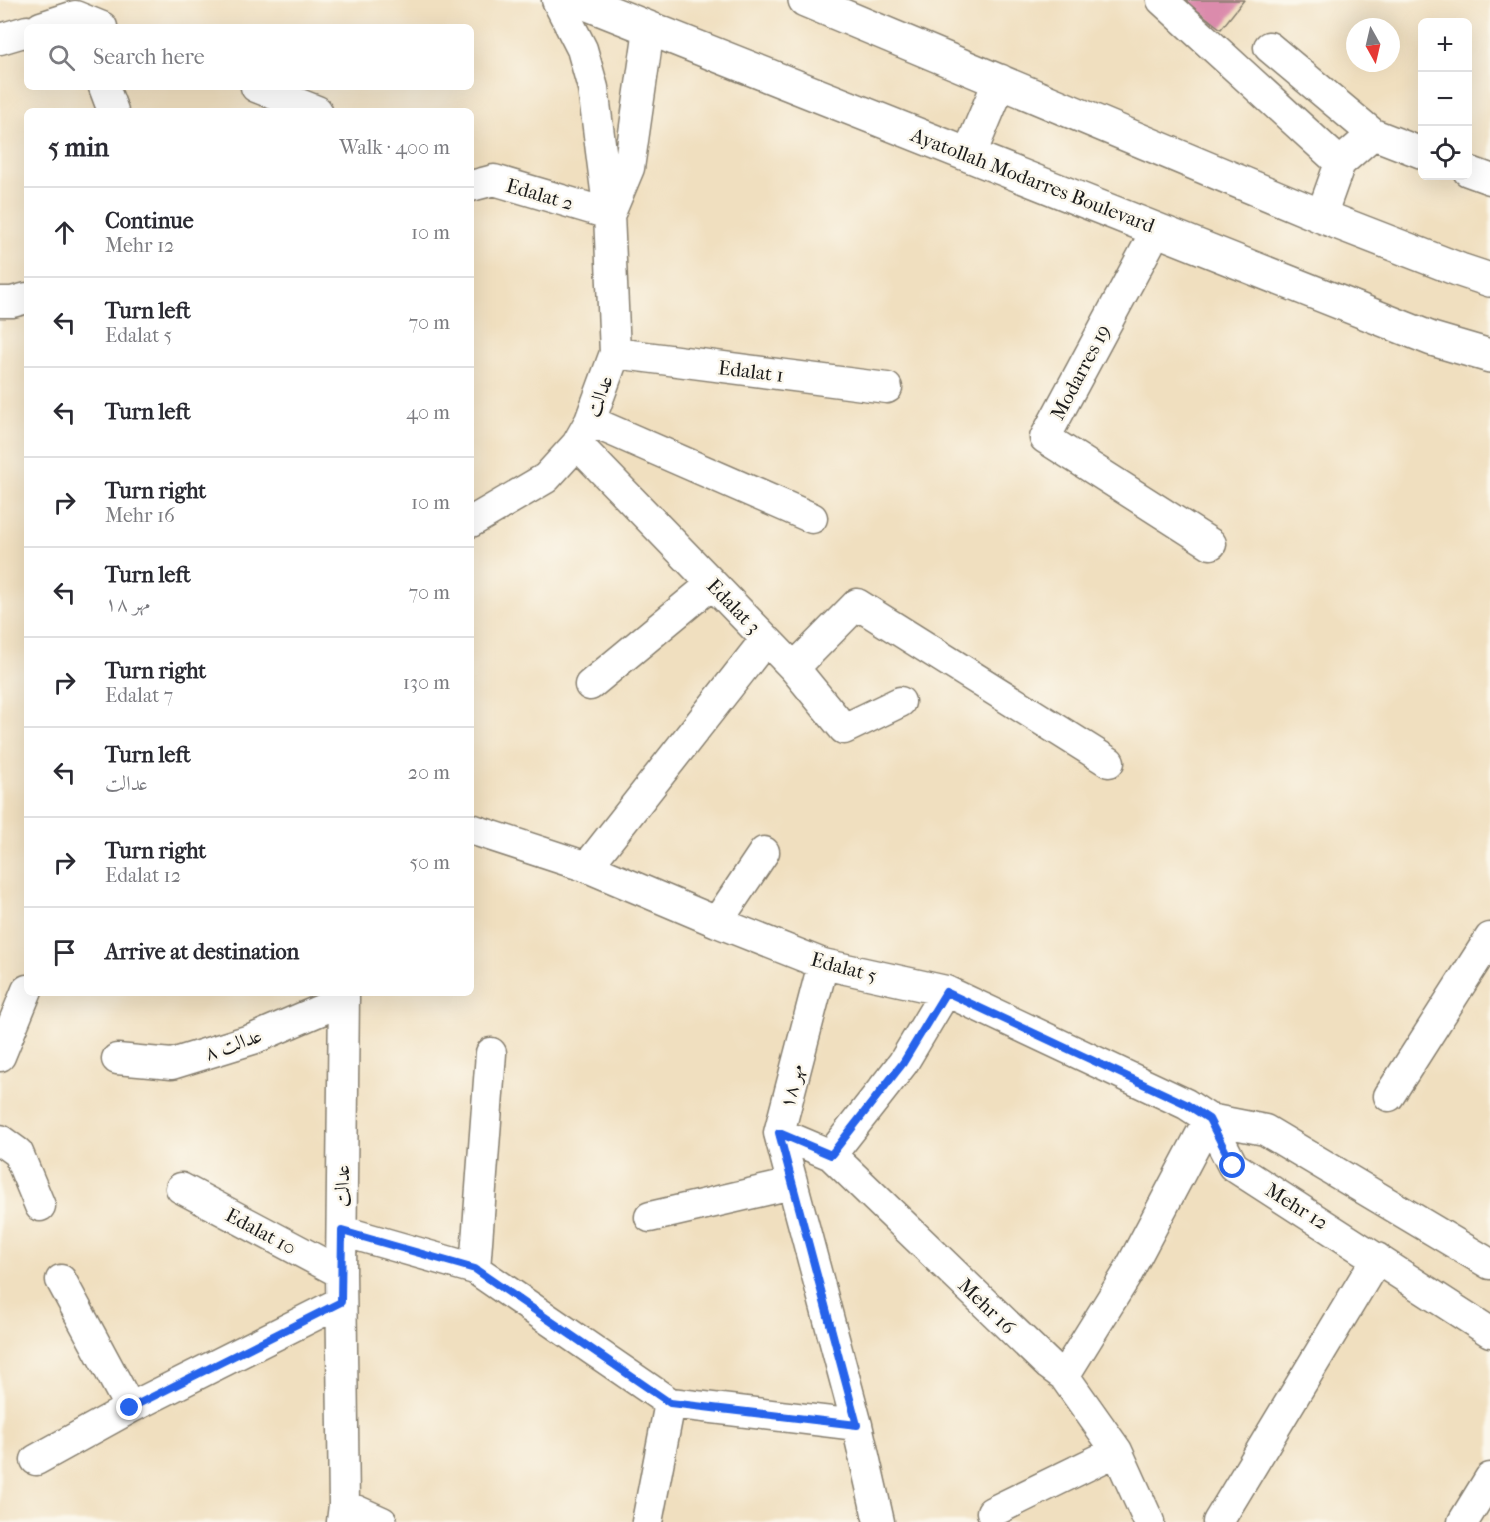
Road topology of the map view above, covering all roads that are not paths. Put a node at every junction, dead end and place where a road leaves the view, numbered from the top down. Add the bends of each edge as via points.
1 (557, 0) edge
2 (579, 0) edge
3 (805, 0) edge
4 (1162, 0) edge
5 (649, 29) junction
6 (24, 32) edge
7 (0, 39) edge
8 (1269, 47) dead end
9 (1000, 81) junction
10 (105, 90) edge
11 (264, 90) edge
12 (112, 108) edge
13 (309, 108) edge
14 (1373, 134) junction
15 (1418, 151) edge
16 (969, 155) junction
17 (1340, 163) junction
18 (1472, 173) edge
19 (479, 179) edge
20 (1490, 179) edge
21 (609, 214) junction
22 (1321, 216) junction
23 (1157, 229) junction
24 (1490, 280) edge
25 (24, 298) edge
26 (0, 302) edge
27 (615, 353) junction
28 (1490, 356) edge
29 (887, 388) dead end
30 (583, 432) junction
31 (812, 518) dead end
32 (474, 520) edge
33 (1212, 544) dead end
34 (712, 584) junction
35 (766, 639) junction
36 (794, 668) junction
37 (590, 685) dead end
38 (900, 702) dead end
39 (1109, 762) dead end
40 (474, 830) edge
41 (764, 852) dead end
42 (587, 867) junction
43 (717, 922) junction
44 (1490, 938) edge
45 (822, 964) junction
46 (946, 992) junction
47 (24, 996) edge
48 (344, 997) edge
49 (1, 1051) edge
50 (491, 1053) dead end
51 (117, 1059) dead end
52 (1389, 1096) dead end
53 (1209, 1119) junction
54 (779, 1133) junction
55 (0, 1140) edge
56 (831, 1155) junction
57 (792, 1184) junction
58 (181, 1188) dead end
59 (40, 1206) dead end
60 (650, 1217) dead end
61 (342, 1231) junction
62 (1487, 1254) edge
63 (1377, 1258) junction
64 (475, 1269) junction
65 (341, 1273) junction
66 (61, 1280) dead end
67 (341, 1302) junction
68 (1490, 1332) edge
69 (1064, 1376) junction
70 (670, 1403) junction
71 (130, 1408) junction
72 (857, 1425) junction
73 (1117, 1451) junction
74 (36, 1460) dead end
75 (1490, 1478) edge
76 (992, 1512) dead end
77 (343, 1514) edge
78 (382, 1522) edge
79 (646, 1522) edge
80 (879, 1522) edge
81 (1149, 1522) edge
82 (1218, 1522) edge
83 (1463, 1522) edge

1 - 21 street, عدالت via 582,49 593,88
2 - 5 main road, Ayatollah Modarres Boulevard
3 - 9 main road
4 - 17 street
5 - 16 main road, Ayatollah Modarres Boulevard
5 - 21 street, عدالت via 629,168
6 - 7 street
8 - 14 street
9 - 16 main road
9 - 22 main road
10 - 12 street
11 - 13 street
14 - 15 street
14 - 17 street
16 - 23 main road, Ayatollah Modarres Boulevard
17 - 22 street
18 - 20 street
19 - 21 street, Edalat 2
21 - 27 street, عدالت
22 - 24 main road
23 - 28 main road, Ayatollah Modarres Boulevard via 1432,339
23 - 33 street, Modarres 19 via 1046,438
25 - 26 street
27 - 29 street, Edalat 1
27 - 30 street, عدالت
30 - 31 street
30 - 32 street, عدالت via 546,478
30 - 34 street, Edalat 3
34 - 35 street, Edalat 3
34 - 37 street
35 - 36 street, Edalat 3
35 - 42 street
36 - 38 street, Edalat 3 via 844,729
36 - 39 street via 858,604
40 - 42 street, Edalat 5
41 - 43 street
42 - 43 street, Edalat 5
43 - 45 street, Edalat 5
44 - 52 street
45 - 46 street, Edalat 5
45 - 54 street, مهر ۱۸
46 - 53 street, Edalat 5 via 1186,1104
46 - 56 street via 903,1063
47 - 49 street
48 - 51 street, عدالت ۸ via 253,1039 171,1064
48 - 61 street, عدالت
50 - 64 street
53 - 62 street via 1265,1131
53 - 63 street, Mehr 12 via 1233,1166
53 - 69 street via 1126,1276
54 - 56 street, Mehr 16
54 - 57 street, مهر ۱۸
55 - 59 street via 18,1153
56 - 69 street, Mehr 16
57 - 60 street
57 - 72 street, مهر ۱۸
58 - 65 street, Edalat 10
61 - 64 street
61 - 65 street, عدالت
63 - 68 street, Mehr 12
63 - 82 street
64 - 70 street
65 - 67 street, عدالت
66 - 71 street
67 - 71 street
67 - 77 street, عدالت
69 - 73 street, Mehr 16
70 - 72 street
70 - 79 street
71 - 74 street
72 - 80 street, مهر ۱۸
73 - 76 street
73 - 81 street, Mehr 16
75 - 83 street
77 - 78 street

